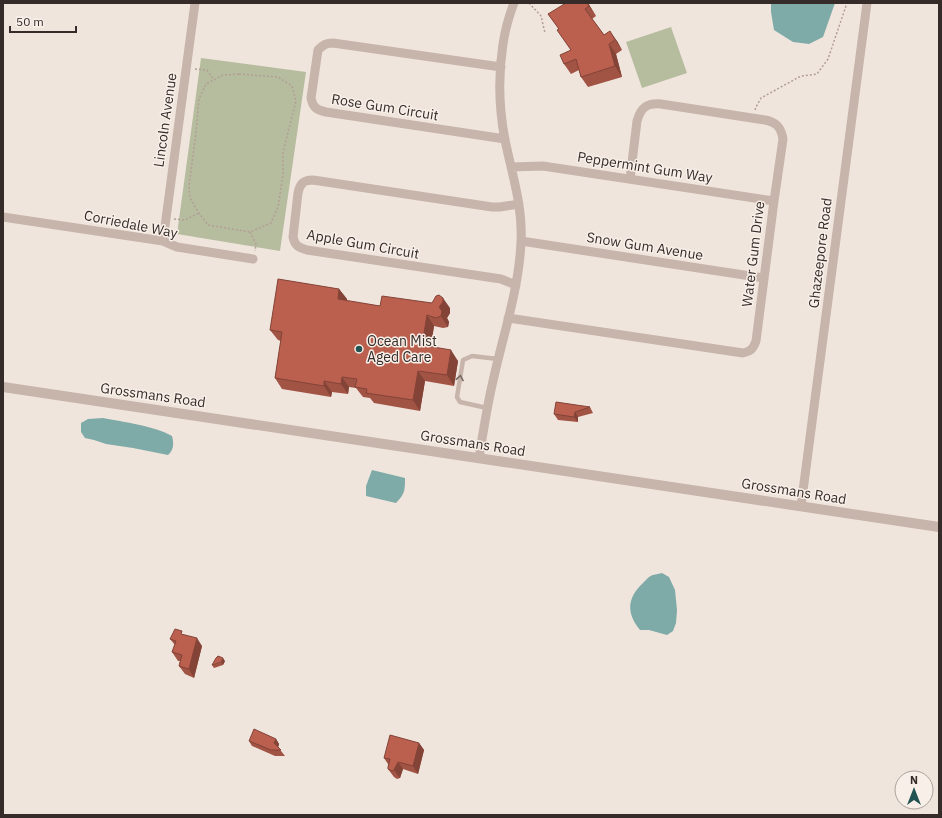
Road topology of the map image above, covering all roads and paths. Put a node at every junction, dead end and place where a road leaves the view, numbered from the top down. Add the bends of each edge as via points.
1 (195, 3) edge
2 (514, 3) edge
3 (529, 3) edge
4 (847, 3) edge
5 (867, 3) edge
6 (545, 33) dead end
7 (501, 67) junction
8 (187, 68) junction
9 (214, 80) junction
10 (754, 118) junction
11 (505, 139) junction
12 (511, 167) junction
13 (630, 179) junction
14 (774, 201) junction
15 (519, 204) junction
16 (199, 213) junction
17 (3, 217) edge
18 (166, 218) junction
19 (250, 232) junction
20 (163, 241) junction
21 (521, 241) junction
22 (253, 259) joint
23 (764, 278) junction
24 (516, 285) junction
25 (508, 318) junction
26 (498, 359) junction
27 (3, 387) edge
28 (487, 408) junction
29 (479, 458) junction
30 (801, 506) junction
31 (939, 527) edge

1 - 8 street, Lincoln Avenue
2 - 7 street via 503,44
3 - 6 path via 541,16
4 - 10 path via 828,59 817,74 801,76 761,98
5 - 30 street, Ghazeepore Road
7 - 11 street via 500,97
7 - 11 street, Rose Gum Circuit via 326,43 318,50 311,98 312,104 320,111
8 - 9 path via 207,70
8 - 18 street, Lincoln Avenue
9 - 16 path via 206,84 199,99 189,185 190,198
9 - 19 path via 223,75 239,74 278,77 292,86 296,101 283,152 278,207 271,223
10 - 13 street, Water Gum Drive via 661,104 649,105 640,113 637,121
10 - 14 street, Water Gum Drive via 772,121 782,132
11 - 12 street
12 - 13 street, Peppermint Gum Way via 544,166
12 - 15 street
13 - 14 street, Peppermint Gum Way
14 - 23 street, Water Gum Drive
15 - 21 street
15 - 24 street, Apple Gum Circuit via 492,207 307,180 298,193 293,237 297,246 307,250 501,280
16 - 18 path via 185,220
16 - 19 path via 208,225
17 - 20 street, Corriedale Way
18 - 20 street, Lincoln Avenue
19 - 22 path via 256,244
20 - 22 street, Corriedale Way via 177,247
21 - 23 street, Snow Gum Avenue
21 - 24 street
23 - 25 street, Water Gum Drive via 756,341 750,351 743,353
24 - 25 street
25 - 26 street
26 - 28 street
28 -> 26 lane via 460,402 457,397 463,360 472,356
27 - 29 street, Grossmans Road
28 - 29 street
29 - 30 street, Grossmans Road
30 - 31 street, Grossmans Road

